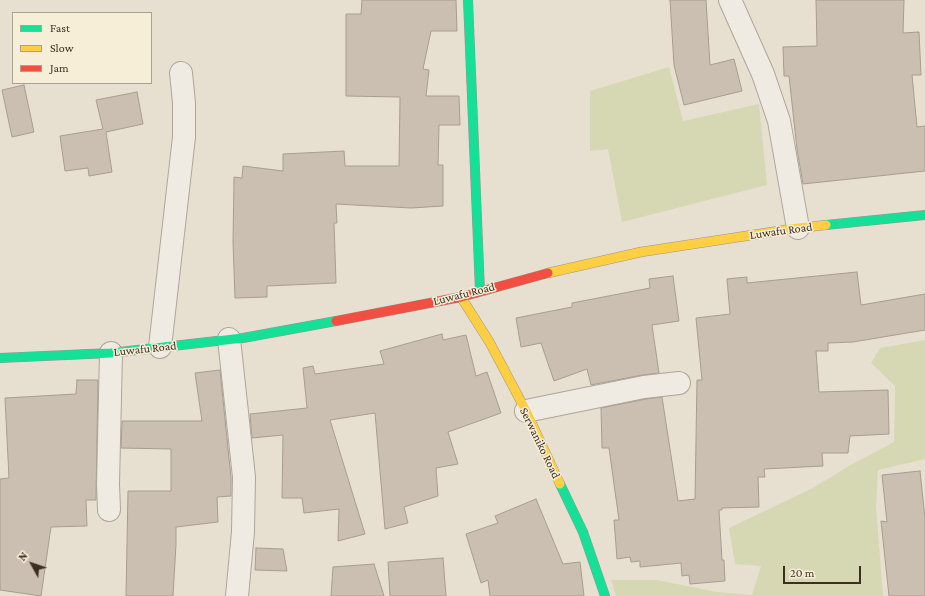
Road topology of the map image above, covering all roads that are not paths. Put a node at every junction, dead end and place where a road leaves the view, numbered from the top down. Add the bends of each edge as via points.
1 (468, 0) edge
2 (730, 0) edge
3 (181, 74) dead end
4 (925, 215) edge
5 (798, 228) junction
6 (480, 291) junction
7 (461, 297) junction
8 (229, 339) junction
9 (160, 347) junction
10 (111, 353) junction
11 (0, 358) edge
12 (680, 383) dead end
13 (526, 411) junction
14 (109, 510) dead end
15 (237, 596) edge
16 (605, 596) edge

1 - 6 street
2 - 5 street via 763,74 779,121
3 - 9 street via 184,137
4 - 5 street, Luwafu Road
5 - 6 street, Luwafu Road via 641,252
6 - 7 street, Luwafu Road
7 - 8 street, Luwafu Road
7 - 13 street, Serwaniko Road via 490,343
8 - 9 street, Luwafu Road
8 - 15 street via 244,477 243,532
9 - 10 street, Luwafu Road
10 - 11 street, Luwafu Road
10 - 14 street
12 - 13 street via 644,387
13 - 16 street, Serwaniko Road via 583,532

